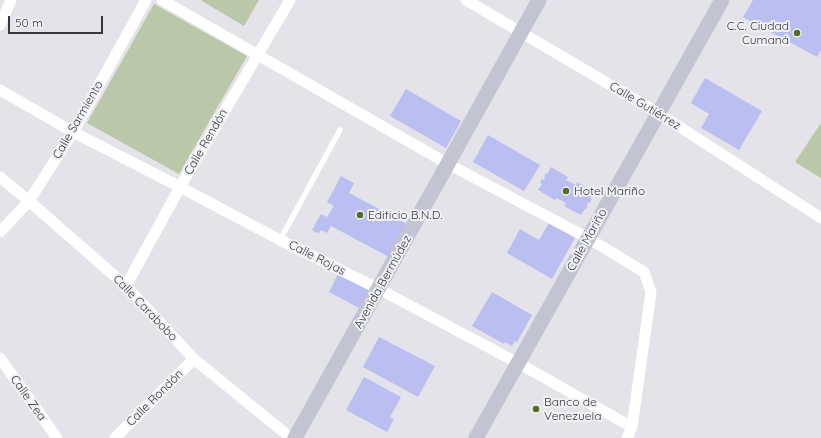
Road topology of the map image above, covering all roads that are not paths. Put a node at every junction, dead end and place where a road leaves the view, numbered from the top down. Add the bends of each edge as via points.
1 (11, 0) edge
2 (146, 0) edge
3 (162, 0) edge
4 (290, 0) edge
5 (466, 0) edge
6 (539, 0) edge
7 (719, 1) edge
8 (0, 25) edge
9 (521, 33) junction
10 (258, 54) junction
11 (0, 90) edge
12 (658, 113) junction
13 (340, 130) dead end
14 (73, 132) junction
15 (448, 164) junction
16 (0, 177) edge
17 (180, 187) junction
18 (29, 201) junction
19 (821, 218) edge
20 (0, 232) edge
21 (588, 238) junction
22 (280, 240) junction
23 (126, 286) junction
24 (379, 289) junction
25 (0, 358) edge
26 (194, 359) junction
27 (518, 363) junction
28 (632, 427) junction
29 (57, 438) edge
30 (115, 438) edge
31 (291, 438) edge
32 (295, 438) edge
33 (476, 438) edge
34 (627, 438) edge

1 - 8 street
2 - 14 street, Calle Sarmiento
3 - 10 street
4 - 10 street, Calle Rendón
5 - 9 street, Calle Gutiérrez
6 - 9 street, Avenida Bermúdez
7 - 12 street, Calle Mariño
9 - 12 street, Calle Gutiérrez
9 - 15 street, Avenida Bermúdez
10 - 15 street
10 - 17 street, Calle Rendón
11 - 14 street, Calle Rojas
12 - 19 street, Calle Gutiérrez
12 - 21 street, Calle Mariño
13 - 22 lane
14 - 17 street, Calle Rojas
14 - 18 street, Calle Sarmiento
15 - 21 street
15 - 24 street, Avenida Bermúdez
16 - 18 street, Calle Carabobo
17 - 22 street, Calle Rojas
17 - 23 street, Calle Rendón
18 - 20 street, Calle Sarmiento
18 - 23 street, Calle Carabobo
21 - 27 street, Calle Mariño
21 - 28 street via 644,272 651,292
22 - 24 street, Calle Rojas
23 - 26 street, Calle Carabobo
24 - 27 street, Calle Rojas
24 - 32 street, Avenida Bermúdez
25 - 29 street, Calle Zea
26 - 30 street, Calle Rondón
26 - 31 street, Calle Carabobo
27 - 28 street, Calle Rojas
27 - 33 street, Calle Mariño
28 - 34 street

